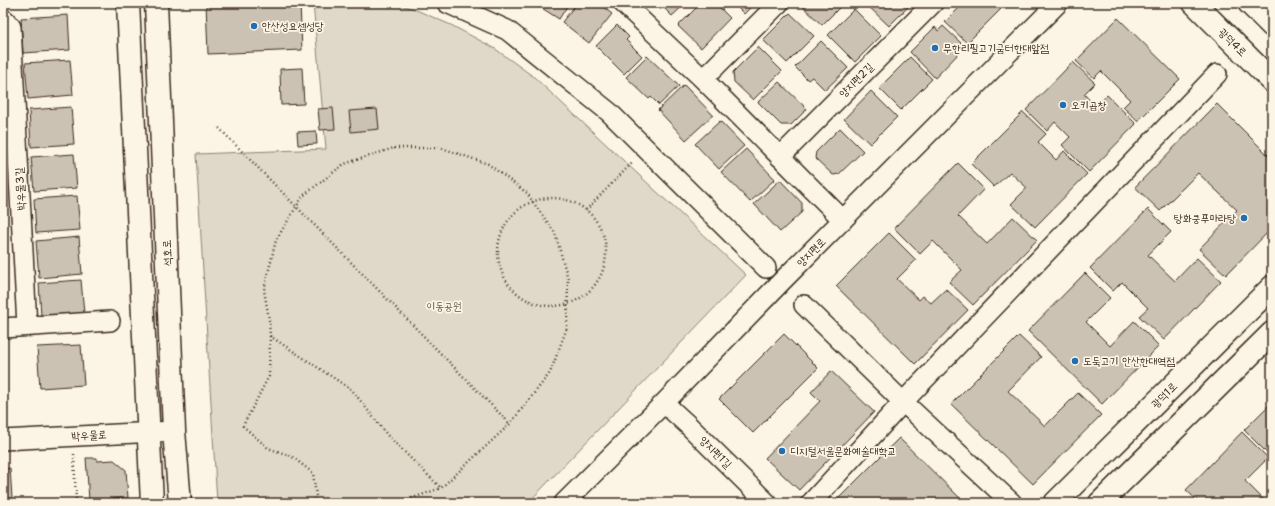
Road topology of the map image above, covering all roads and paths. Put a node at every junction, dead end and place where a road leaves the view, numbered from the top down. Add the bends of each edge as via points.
1 (128, 3) edge
2 (156, 3) edge
3 (447, 3) edge
4 (623, 3) edge
5 (779, 3) edge
6 (933, 3) edge
7 (1058, 3) edge
8 (1194, 3) edge
9 (1249, 3) edge
10 (7, 24) edge
11 (1272, 26) edge
12 (1217, 74) dead end
13 (703, 79) junction
14 (1272, 81) edge
15 (219, 128) dead end
16 (646, 148) junction
17 (780, 157) junction
18 (533, 202) junction
19 (296, 207) junction
20 (586, 210) junction
21 (843, 220) junction
22 (766, 268) dead end
23 (1272, 288) edge
24 (568, 304) junction
25 (804, 305) dead end
26 (110, 321) dead end
27 (27, 326) junction
28 (3, 328) edge
29 (1272, 333) edge
30 (270, 336) junction
31 (903, 402) junction
32 (664, 403) junction
33 (510, 424) junction
34 (174, 431) junction
35 (148, 432) junction
36 (3, 440) edge
37 (74, 452) dead end
38 (441, 488) junction
39 (76, 503) edge
40 (152, 503) edge
41 (180, 503) edge
42 (313, 503) edge
43 (405, 503) edge
44 (564, 503) edge
45 (767, 503) edge
46 (811, 503) edge
47 (1012, 503) edge
48 (1056, 503) edge
49 (1100, 503) edge

1 - 35 main road
2 - 34 main road, 석호로
3 - 16 street via 507,30 609,112
4 - 13 street
5 - 13 street
6 - 17 street, 양지편2길
7 - 21 street, 양지편로
8 - 14 main road, 광덕4로
9 - 11 main road
10 - 27 street, 박우물3길
12 - 31 street
13 - 17 street
15 - 19 path
16 - 20 path
16 - 22 street
17 - 21 street
18 - 19 path via 527,193 488,164 442,148 394,148 344,164 303,196
18 - 20 path via 558,198 576,202
18 - 24 path via 555,233 568,279
18 - 24 path via 523,206 509,218 500,233 497,251 500,269 508,285 522,298 538,305
19 - 30 path via 276,240 264,290
19 - 33 path
20 - 24 path via 601,227 606,244 606,262 600,279 589,292
21 - 32 street, 양지편로
23 - 48 main road, 광덕1로
24 - 33 path via 567,328 550,373
25 - 31 street
26 - 27 street
27 - 28 street
29 - 49 main road
30 - 38 path via 352,390 388,436
30 - 42 path via 269,376 243,426 268,448 291,456 313,473 316,496
31 - 46 street
31 - 47 street
32 - 44 street, 양지편로
32 - 45 street, 양지편1길
33 - 38 path
34 - 35 street, 박우물로
34 - 41 main road, 석호로
35 - 36 street, 박우물로
35 - 40 main road
37 - 39 path
38 - 43 path

